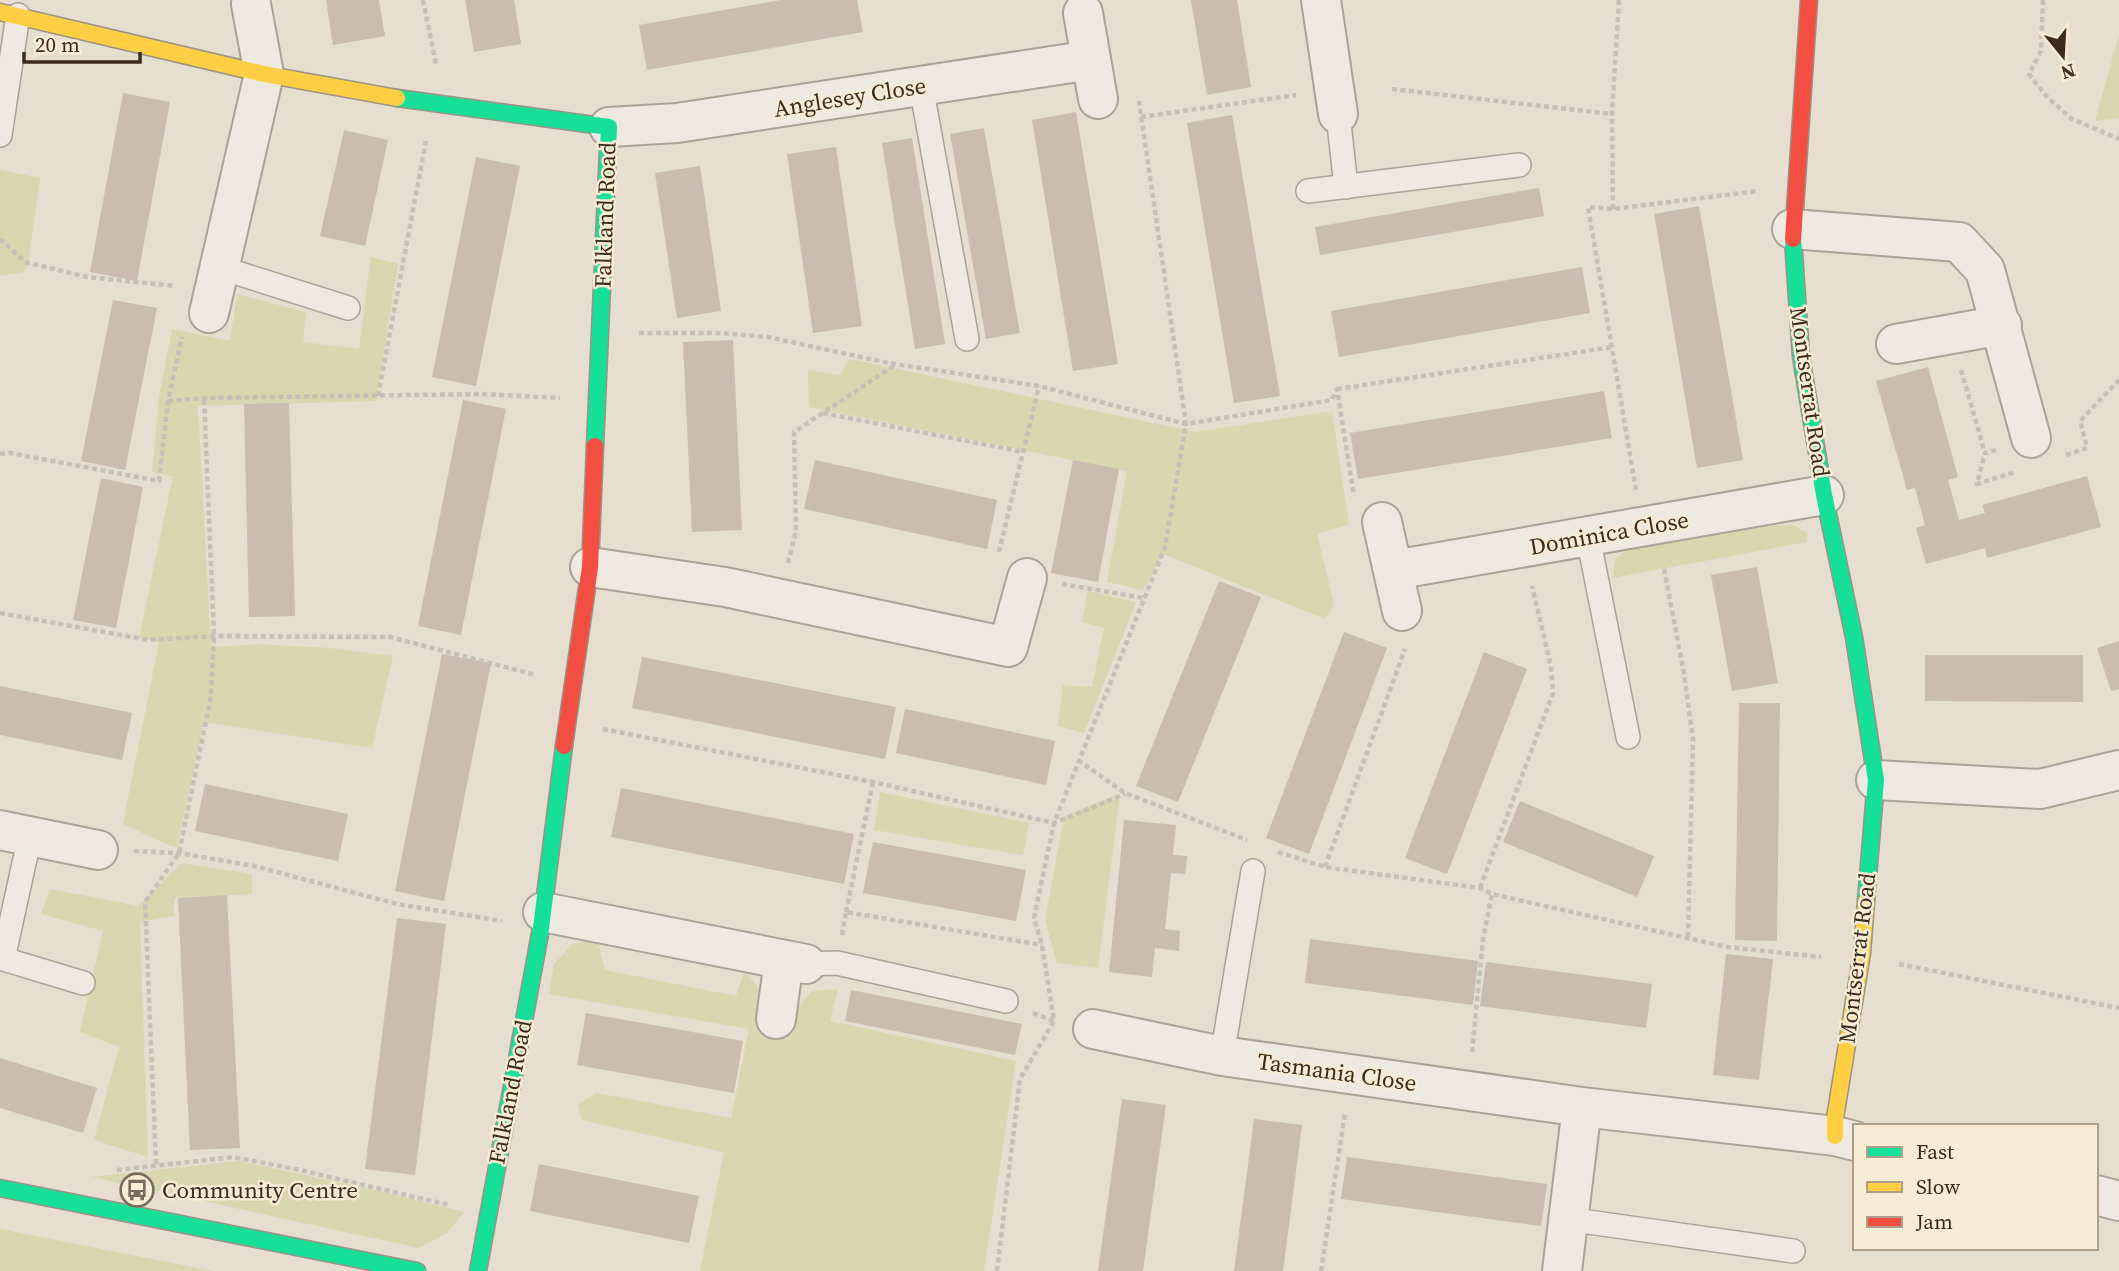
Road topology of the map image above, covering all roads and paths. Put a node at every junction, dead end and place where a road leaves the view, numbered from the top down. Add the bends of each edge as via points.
1 (424, 0) edge
2 (1321, 0) edge
3 (1619, 0) edge
4 (1809, 0) edge
5 (2043, 0) edge
6 (250, 2) edge
7 (9, 13) edge
8 (1083, 13) dead end
9 (1091, 60) junction
10 (264, 74) junction
11 (438, 77) dead end
12 (921, 86) junction
13 (1392, 89) dead end
14 (1304, 93) dead end
15 (1138, 95) dead end
16 (1098, 99) dead end
17 (1338, 114) joint
18 (1612, 114) junction
19 (1141, 117) junction
20 (608, 127) junction
21 (0, 135) edge
22 (2119, 139) edge
23 (426, 140) dead end
24 (1519, 165) dead end
25 (1346, 187) junction
26 (1769, 190) dead end
27 (1308, 191) dead end
28 (1613, 209) junction
29 (1792, 229) junction
30 (0, 239) edge
31 (214, 290) junction
32 (348, 308) dead end
33 (2002, 325) junction
34 (600, 333) junction
35 (1950, 334) junction
36 (967, 339) dead end
37 (1896, 344) dead end
38 (1613, 347) junction
39 (896, 365) junction
40 (1039, 386) junction
41 (1337, 389) junction
42 (379, 396) junction
43 (204, 398) junction
44 (596, 400) junction
45 (168, 401) junction
46 (822, 412) junction
47 (1186, 424) junction
48 (2031, 438) dead end
49 (1023, 452) junction
50 (1985, 453) dead end
51 (0, 454) edge
52 (1638, 495) dead end
53 (1824, 495) junction
54 (1368, 511) joint
55 (1588, 537) junction
56 (1523, 548) junction
57 (590, 567) junction
58 (1664, 569) dead end
59 (1394, 570) junction
60 (786, 573) dead end
61 (1027, 579) junction
62 (1144, 598) junction
63 (1402, 611) joint
64 (0, 613) edge
65 (214, 636) junction
66 (541, 676) dead end
67 (592, 727) dead end
68 (1628, 737) dead end
69 (1078, 760) junction
70 (2119, 770) edge
71 (1876, 780) junction
72 (873, 782) junction
73 (1125, 793) junction
74 (1054, 823) junction
75 (15, 833) edge
76 (1253, 842) dead end
77 (1270, 848) dead end
78 (98, 850) joint
79 (179, 853) junction
80 (1325, 867) junction
81 (1253, 872) dead end
82 (1480, 888) junction
83 (1492, 894) junction
84 (846, 912) junction
85 (542, 920) junction
86 (1688, 937) junction
87 (1042, 945) junction
88 (1832, 958) dead end
89 (1, 959) edge
90 (809, 962) junction
91 (1891, 962) dead end
92 (83, 983) dead end
93 (1006, 1001) joint
94 (2119, 1008) edge
95 (776, 1019) dead end
96 (1054, 1021) junction
97 (1093, 1029) joint
98 (1222, 1056) junction
99 (1351, 1074) junction
100 (1468, 1091) junction
101 (1582, 1107) junction
102 (1845, 1138) edge
103 (156, 1164) junction
104 (107, 1172) dead end
105 (0, 1188) edge
106 (2098, 1195) edge
107 (2119, 1200) edge
108 (487, 1214) junction
109 (1567, 1219) junction
110 (1793, 1251) dead end
111 (417, 1271) edge
112 (478, 1271) edge
113 (997, 1271) edge
114 (1321, 1271) edge
115 (1562, 1271) edge

1 - 11 path
2 - 17 street
3 - 18 path
4 - 29 street, Montserrat Road
5 - 22 path via 2041,51 2029,74 2072,119
6 - 10 street
7 - 10 street, Falkland Road
7 - 21 lane
8 - 9 street
9 - 12 street, Anglesey Close
9 - 16 street
10 - 20 street, Falkland Road via 433,104
10 - 31 street
12 - 20 street, Anglesey Close via 677,123
12 - 36 lane
13 - 18 path
14 - 19 path
15 - 19 path
17 - 25 lane
18 - 28 path
19 - 47 path
20 - 34 street, Falkland Road
23 - 42 path
24 - 25 lane
25 - 27 lane
26 - 28 path
28 - 38 path via 1588,207
29 - 33 street via 1959,242 1985,270
29 - 53 street, Montserrat Road via 1801,356
30 - 31 path via 25,262 87,277
31 - 32 lane
31 - 45 path via 184,324
33 - 35 street
33 - 48 street
34 - 39 path via 721,332 768,337
34 - 44 street, Falkland Road
35 - 37 street
35 - 50 path
38 - 41 path
38 - 52 path
39 - 40 path
39 - 46 path
40 - 47 path
40 - 49 path
41 - 47 path via 1332,400
41 - 54 path
42 - 43 path
42 - 44 path via 480,394
43 - 45 path
43 - 65 path
44 - 57 street, Falkland Road
45 - 51 path via 159,481
46 - 49 path
46 - 60 path via 793,432 796,531
47 - 62 path via 1165,547
49 - 61 path via 994,571
53 - 55 street, Dominica Close
53 - 71 street, Montserrat Road via 1854,637
54 - 59 street
55 - 56 street, Dominica Close
55 - 68 lane
56 - 59 street, Dominica Close
56 - 82 path via 1553,692
57 - 61 street via 725,587 1008,647
57 - 85 street, Falkland Road
58 - 86 path via 1693,739
59 - 63 street
61 - 62 path
62 - 69 path
63 - 80 path via 1408,640
64 - 65 path via 148,640
65 - 66 path via 390,637
65 - 79 path via 211,696
67 - 72 path
69 - 73 path
69 - 74 path
70 - 71 street via 2040,789
71 - 102 street, Montserrat Road via 1861,953 1835,1118
72 - 74 path
72 - 84 path
73 - 74 path
73 - 76 path
74 - 87 path via 1034,918
75 - 78 street
75 - 89 lane
77 - 80 path
78 - 79 path
79 - 85 path via 254,866 397,904
79 - 103 path via 145,902
80 - 82 path
81 - 98 lane
82 - 83 path
83 - 86 path
83 - 100 path
84 - 87 path
84 - 90 path
85 - 90 street
85 - 108 street, Falkland Road
86 - 88 path via 1727,947
87 - 96 path
89 - 92 lane
90 - 93 lane
90 - 95 street
91 - 94 path
93 - 96 path
96 - 97 path
96 - 113 path via 1020,1079
97 - 98 street, Tasmania Close
98 - 99 street, Tasmania Close
99 - 100 street, Tasmania Close
99 - 114 path
100 - 101 street, Tasmania Close
101 - 102 street, Tasmania Close
101 - 109 street
103 - 104 path
103 - 108 path via 233,1157
105 - 111 street
106 - 107 street
108 - 112 street, Falkland Road
109 - 110 lane
109 - 115 street

